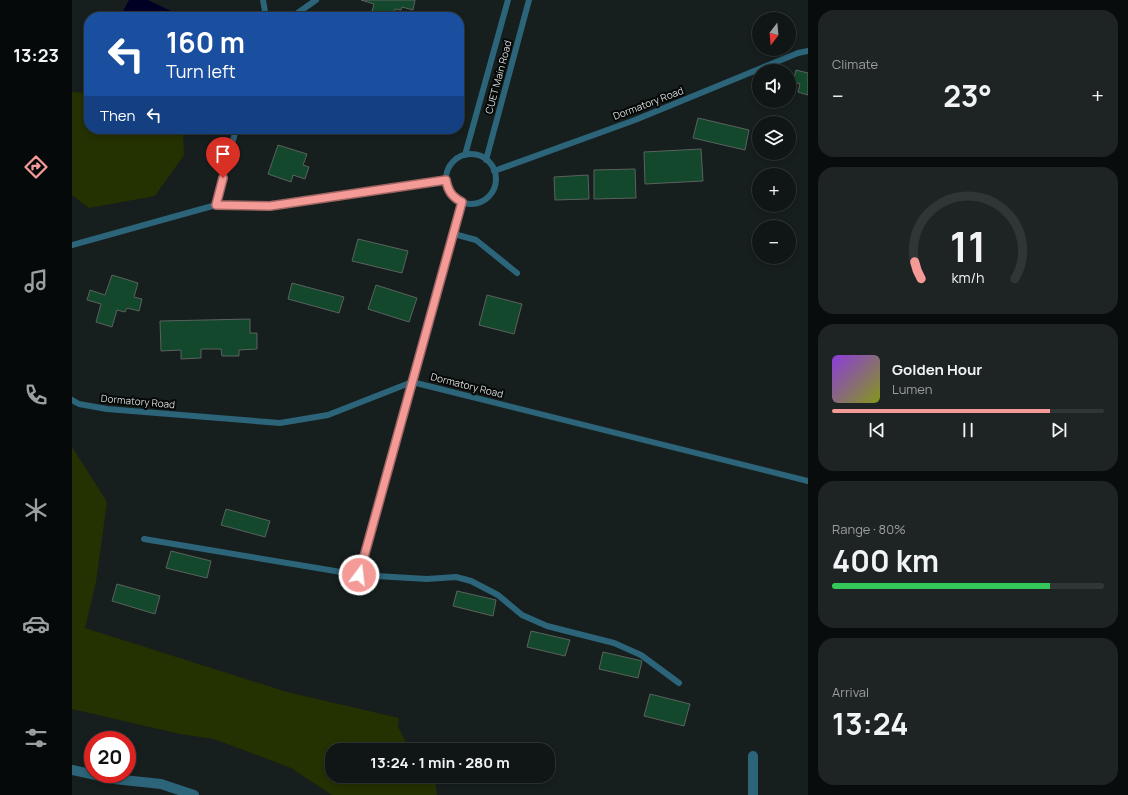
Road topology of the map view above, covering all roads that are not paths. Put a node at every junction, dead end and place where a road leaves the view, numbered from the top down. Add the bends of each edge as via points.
1 (263, 0) edge
2 (316, 0) edge
3 (508, 0) edge
4 (529, 0) edge
5 (265, 12) edge
6 (299, 12) edge
7 (808, 52) edge
8 (235, 134) edge
9 (465, 155) junction
10 (486, 160) junction
11 (494, 171) junction
12 (446, 180) junction
13 (462, 202) junction
14 (216, 205) junction
15 (454, 234) junction
16 (72, 245) edge
17 (517, 273) dead end
18 (412, 382) junction
19 (72, 400) edge
20 (808, 481) edge
21 (144, 539) dead end
22 (359, 575) junction
23 (679, 684) dead end
24 (753, 756) dead end
25 (72, 770) edge
26 (194, 795) edge
27 (753, 795) edge

1 - 5 lane
2 - 6 lane
3 - 9 lane, CUET Main Road
4 - 10 lane, CUET Main Road
7 - 11 lane, Dormatory Road via 798,53 635,120
8 - 14 lane
9 - 10 lane via 479,156
9 - 12 lane via 454,162
10 - 11 lane
11 - 13 lane via 495,187 485,200 470,204
12 - 13 lane via 451,194
12 - 14 lane via 270,206
13 - 15 lane
14 - 16 lane
15 - 17 lane via 476,240
15 - 18 lane
18 - 19 lane, Dormatory Road via 328,415 280,423 107,409 79,404
18 - 20 lane, Dormatory Road
18 - 22 lane
21 - 22 lane
22 - 23 lane via 427,579 456,577 471,581 498,595 522,615 547,626 614,643 641,655
24 - 27 street
25 - 26 street via 114,779 161,784

